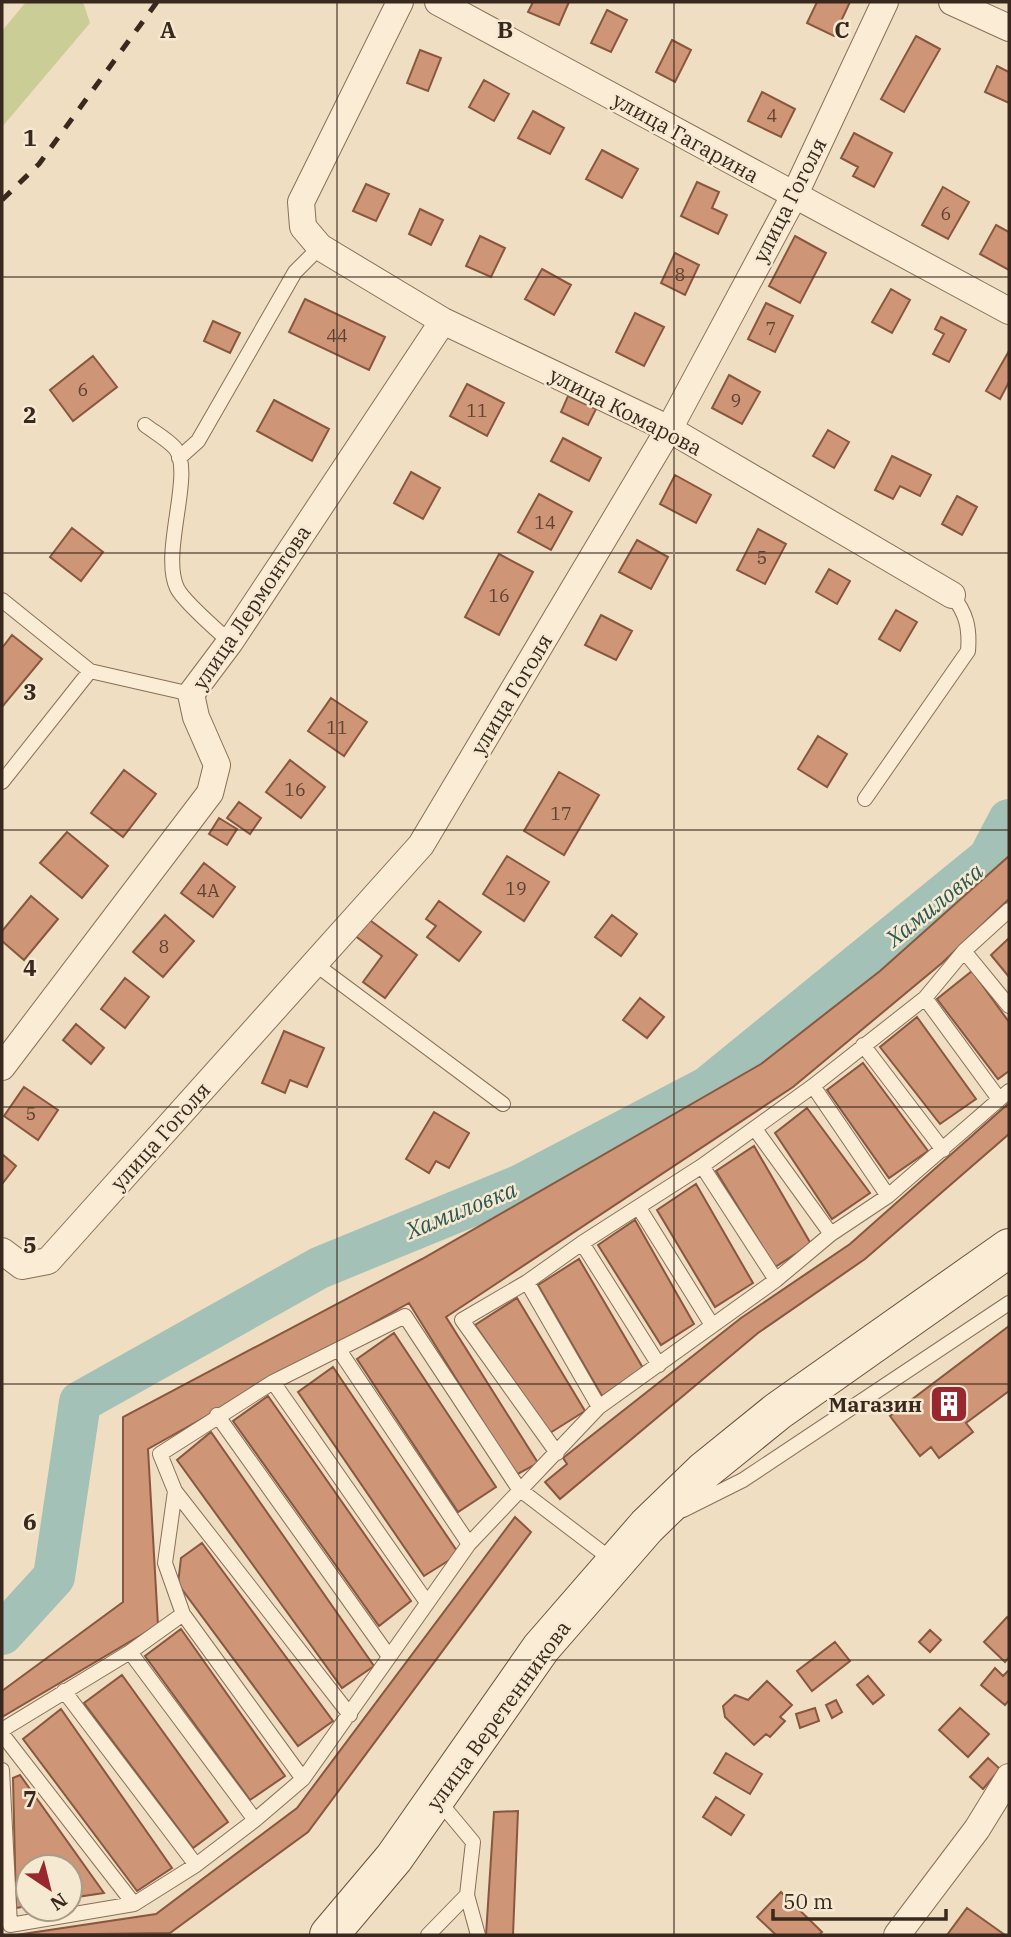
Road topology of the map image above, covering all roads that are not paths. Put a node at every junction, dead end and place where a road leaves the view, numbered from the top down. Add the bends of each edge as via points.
1 (400, 2) edge
2 (438, 2) edge
3 (885, 2) edge
4 (952, 2) edge
5 (1009, 28) edge
6 (794, 196) junction
7 (311, 237) junction
8 (1009, 311) edge
9 (443, 321) junction
10 (145, 425) dead end
11 (669, 429) junction
12 (179, 458) junction
13 (952, 595) joint
14 (2, 600) edge
15 (230, 642) junction
16 (90, 671) junction
17 (191, 694) junction
18 (2, 782) edge
19 (865, 799) dead end
20 (1009, 910) edge
21 (964, 951) junction
22 (315, 964) junction
23 (925, 998) junction
24 (1009, 1006) edge
25 (863, 1045) junction
26 (2, 1067) edge
27 (813, 1086) junction
28 (1004, 1095) edge
29 (503, 1104) dead end
30 (755, 1129) junction
31 (943, 1150) junction
32 (702, 1166) junction
33 (888, 1196) junction
34 (639, 1208) junction
35 (831, 1234) junction
36 (582, 1243) junction
37 (1009, 1248) edge
38 (2, 1251) edge
39 (776, 1280) junction
40 (527, 1282) junction
41 (1009, 1303) edge
42 (712, 1325) junction
43 (339, 1350) junction
44 (659, 1365) junction
45 (273, 1382) junction
46 (599, 1407) junction
47 (217, 1415) junction
48 (557, 1453) junction
49 (519, 1489) junction
50 (175, 1491) junction
51 (647, 1526) junction
52 (469, 1545) junction
53 (616, 1563) junction
54 (426, 1601) junction
55 (183, 1614) junction
56 (130, 1652) junction
57 (388, 1656) junction
58 (64, 1691) junction
59 (350, 1715) junction
60 (2, 1732) edge
61 (2, 1770) edge
62 (1009, 1777) edge
63 (303, 1779) junction
64 (438, 1799) junction
65 (255, 1821) junction
66 (196, 1865) junction
67 (467, 1895) junction
68 (134, 1904) junction
69 (329, 1935) edge
70 (428, 1935) edge
71 (478, 1935) edge
72 (897, 1935) edge

1 - 7 street via 301,202
2 - 6 street, улица Гагарина
3 - 6 street, улица Гоголя
4 - 5 street
6 - 8 street, улица Гагарина
6 - 11 street, улица Гоголя
7 - 9 street, улица Комарова
7 - 12 lane via 198,441
9 - 11 street, улица Комарова
9 - 15 street, улица Лермонтова
10 - 12 lane via 175,449
11 - 13 street, улица Комарова
11 - 22 street, улица Гоголя via 421,845
12 - 15 lane via 182,471 172,543 177,588
13 - 19 lane via 965,612 968,651
14 - 16 lane
15 - 17 street, улица Лермонтова
16 - 17 lane
16 - 18 lane
17 - 26 street, улица Лермонтова via 217,765 209,793
20 - 21 lane
21 - 23 lane
21 - 24 lane
22 - 29 lane
22 - 38 street, улица Гоголя via 48,1261 22,1266
23 - 25 lane
23 - 28 lane
25 - 27 lane
25 - 31 lane
27 - 30 lane
27 - 33 lane
28 - 31 lane
30 - 32 lane
30 - 35 lane
31 - 33 lane
32 - 34 lane
32 - 39 lane
33 - 35 lane
34 - 36 lane
34 - 42 lane
35 - 39 lane
36 - 40 lane
36 - 44 lane
37 - 51 main road, улица Веретенникова via 778,1411 705,1470
39 - 42 lane
40 - 46 lane
40 - 48 lane via 462,1320
41 - 51 lane via 743,1480
42 - 44 lane
43 - 45 lane
43 - 49 lane via 405,1316
43 - 52 lane
44 - 46 lane
45 - 47 lane
45 - 54 lane
46 - 48 lane
47 - 50 lane via 160,1454
47 - 57 lane
48 - 49 lane
49 - 52 lane
49 - 53 lane
50 - 55 lane via 164,1563
50 - 59 lane
51 - 53 main road, улица Веретенникова
52 - 54 lane
53 - 64 main road, улица Веретенникова via 541,1648
54 - 57 lane
55 - 56 lane
55 - 63 lane
56 - 58 lane
56 - 65 lane
57 - 59 lane
58 - 60 lane
58 - 66 lane
59 - 63 lane
60 - 68 lane
61 - 68 lane via 10,1925
62 - 72 street via 977,1829
63 - 65 lane
64 - 67 lane via 473,1842
64 - 69 main road, улица Веретенникова
65 - 66 lane
66 - 68 lane
67 - 70 lane
67 - 71 lane

